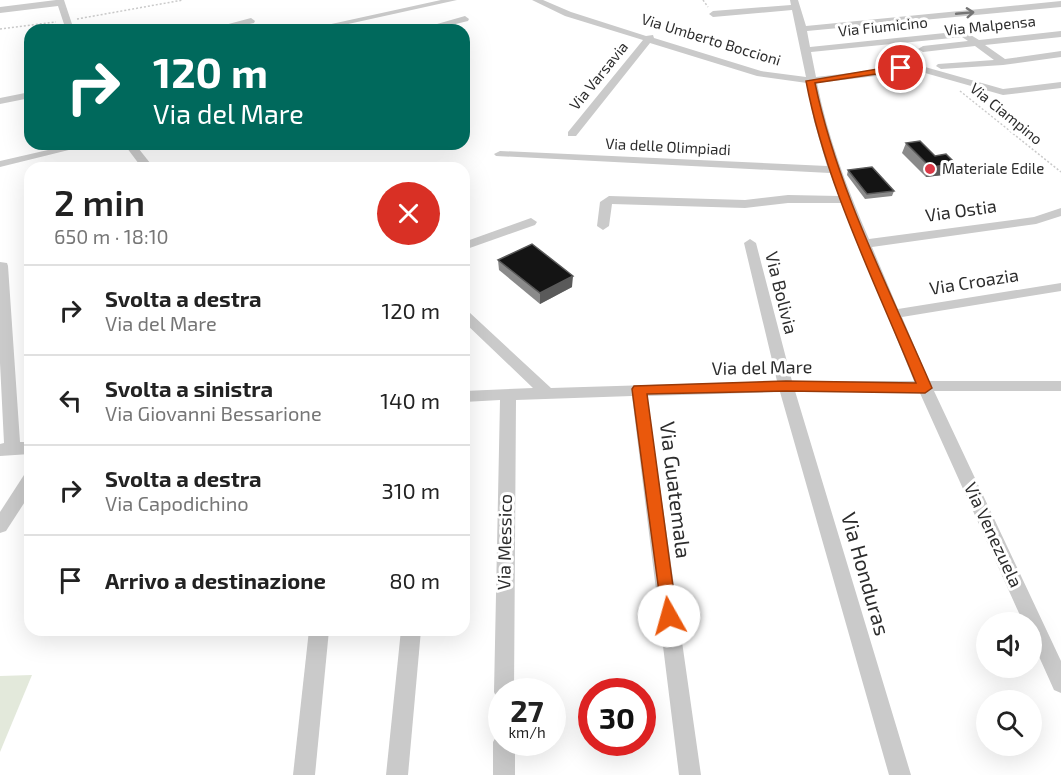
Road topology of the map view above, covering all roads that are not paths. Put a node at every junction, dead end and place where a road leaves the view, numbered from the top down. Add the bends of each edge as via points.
1 (453, 0) edge
2 (536, 0) edge
3 (60, 2) edge
4 (797, 2) edge
5 (1061, 4) edge
6 (0, 10) edge
7 (713, 14) dead end
8 (465, 19) dead end
9 (251, 21) dead end
10 (68, 24) edge
11 (237, 24) edge
12 (337, 24) edge
13 (445, 24) edge
14 (802, 29) junction
15 (1061, 34) edge
16 (650, 37) junction
17 (977, 43) junction
18 (923, 49) dead end
19 (806, 50) junction
20 (1061, 54) edge
21 (1003, 62) junction
22 (939, 69) junction
23 (811, 81) junction
24 (1060, 86) edge
25 (24, 96) edge
26 (0, 101) edge
27 (572, 134) dead end
28 (62, 150) edge
29 (500, 154) dead end
30 (0, 164) edge
31 (834, 170) junction
32 (846, 200) junction
33 (1061, 212) edge
34 (531, 222) dead end
35 (603, 226) dead end
36 (750, 243) dead end
37 (470, 244) edge
38 (864, 244) junction
39 (2, 266) dead end
40 (1061, 287) edge
41 (894, 314) junction
42 (470, 321) edge
43 (786, 386) junction
44 (1061, 386) edge
45 (925, 388) junction
46 (639, 389) junction
47 (546, 392) junction
48 (508, 393) junction
49 (470, 396) edge
50 (24, 448) edge
51 (6, 449) edge
52 (24, 489) edge
53 (0, 526) edge
54 (318, 636) edge
55 (410, 636) edge
56 (504, 678) edge
57 (1061, 683) edge
58 (504, 756) edge
59 (304, 775) edge
60 (397, 775) edge
61 (504, 775) edge
62 (690, 775) edge
63 (900, 775) edge

1 - 12 street
2 - 16 street, Via Umberto Boccioni via 568,14
3 - 6 street
3 - 10 street
4 - 7 street
4 - 14 street, Via Venezuela
14 -> 5 street
8 - 13 street
9 - 11 street
14 - 19 street, Via Venezuela
15 - 17 street, Via Malpensa
16 - 23 street, Via Umberto Boccioni via 760,74
16 - 27 street, Via Varsavia
17 - 18 street, Via Malpensa
17 - 19 street, Via Fiumicino via 964,34
17 - 21 street
19 - 23 street, Via Venezuela
20 - 21 street
21 - 22 street
22 - 23 street, Via Umberto Boccioni via 870,72
22 - 24 street, Via Umberto Boccioni via 1003,92
23 - 31 street, Via Venezuela
25 - 26 street
28 - 30 street
29 - 31 street, Via delle Olimpiadi
31 - 32 street, Via Venezuela
32 - 35 street via 788,199 745,204 609,200
32 - 38 street, Via Venezuela
33 - 38 street, Via Ostia via 1036,220
34 - 37 street
36 - 43 street, Via Bolivia
38 - 41 street, Via Venezuela
39 - 51 street
40 - 41 street, Via Croazia
41 - 45 street, Via Venezuela
42 - 47 street
43 - 45 street, Via del Mare
43 - 46 street, Via del Mare
43 - 63 street, Via Honduras
44 - 45 street, Via del Mare
45 - 57 street, Via Venezuela
46 - 47 street, Via del Mare
46 - 62 street, Via Guatemala
47 - 48 street, Via del Mare
48 - 49 street, Via del Mare
48 - 56 street, Via Messico
50 - 51 street
52 - 53 street
54 - 59 street
55 - 60 street
58 - 61 street

